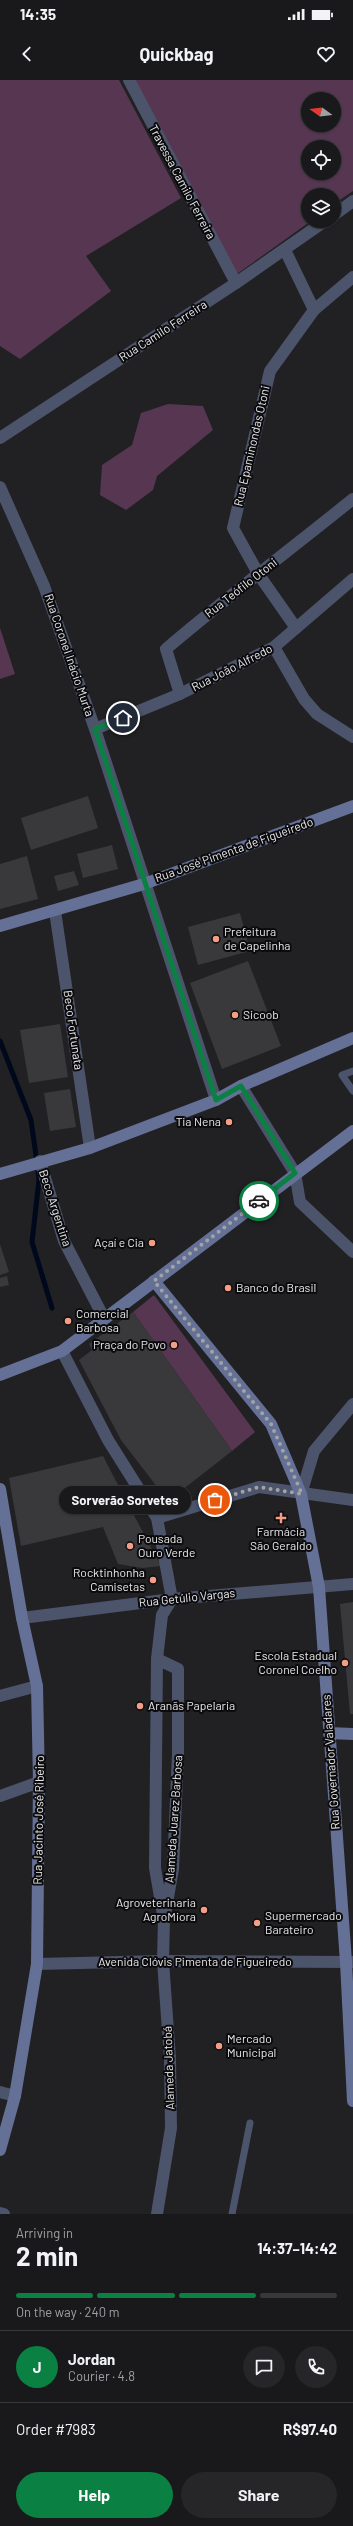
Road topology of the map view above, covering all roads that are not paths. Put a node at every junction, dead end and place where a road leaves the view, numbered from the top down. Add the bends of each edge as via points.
1 (129, 80) edge
2 (353, 201) edge
3 (341, 210) edge
4 (315, 228) edge
5 (285, 250) junction
6 (353, 277) edge
7 (236, 283) junction
8 (314, 310) junction
9 (0, 438) edge
10 (0, 487) edge
11 (353, 498) edge
12 (259, 575) junction
13 (353, 579) edge
14 (296, 628) junction
15 (274, 647) junction
16 (180, 694) junction
17 (95, 729) junction
18 (353, 737) edge
19 (353, 806) edge
20 (144, 884) junction
21 (55, 911) junction
22 (0, 926) edge
23 (353, 1038) edge
24 (353, 1071) edge
25 (241, 1086) junction
26 (353, 1091) edge
27 (216, 1100) junction
28 (353, 1131) edge
29 (90, 1148) junction
30 (39, 1161) junction
31 (295, 1173) junction
32 (0, 1174) edge
33 (353, 1252) edge
34 (154, 1281) junction
35 (104, 1318) junction
36 (62, 1352) junction
37 (0, 1375) edge
38 (353, 1404) edge
39 (0, 1489) edge
40 (302, 1494) junction
41 (353, 1500) edge
42 (1, 1504) edge
43 (158, 1518) junction
44 (353, 1584) edge
45 (319, 1587) junction
46 (172, 1598) junction
47 (22, 1618) junction
48 (158, 1660) junction
49 (37, 1686) junction
50 (0, 1696) edge
51 (329, 1734) junction
52 (353, 1734) edge
53 (156, 1754) junction
54 (178, 1754) junction
55 (40, 1782) junction
56 (0, 1796) edge
57 (164, 1920) junction
58 (163, 1961) junction
59 (350, 1962) edge
60 (36, 1964) junction
61 (0, 2092) edge
62 (15, 2096) junction
63 (353, 2101) edge
64 (250, 2123) dead end
65 (0, 2150) edge
66 (0, 2213) edge
67 (4, 2214) edge
68 (157, 2214) edge
69 (232, 2214) edge

1 - 7 street, Travessa Camilo Ferreira
2 - 3 street
4 - 5 street, Rua Camilo Ferreira
5 - 7 street, Rua Camilo Ferreira
5 - 8 street
6 - 8 street, Rua Epaminondas Otoni
7 - 9 street, Rua Camilo Ferreira
8 - 12 street, Rua Epaminondas Otoni via 270,371 233,528
10 - 17 street, Rua Coronel Inácio Murta via 44,586
11 - 12 street, Rua Teófilo Otoni
12 - 14 street, Rua Epaminondas Otoni
12 - 16 street, Rua Teófilo Otoni via 224,600 166,649
13 - 14 street, Rua João Alfredo
14 - 15 street, Rua João Alfredo
15 - 16 street, Rua João Alfredo
15 - 18 street via 304,699 317,714
16 - 17 street, Rua João Alfredo
17 - 20 street, Rua Coronel Inácio Murta
19 - 20 street, Rua José Pimenta de Figueiredo
20 - 21 street, Rua José Pimenta de Figueiredo
20 - 27 street, Rua Coronel Inácio Murta
21 - 22 street, Rua José Pimenta de Figueiredo
21 - 29 street, Beco Fortunata
23 - 25 street
24 - 26 lane via 342,1075
25 - 27 street
25 - 31 street
27 - 29 street
28 - 31 street
29 - 30 street
30 - 32 street
30 - 35 street, Beco Argentina via 64,1241
31 - 33 street via 300,1202
31 - 34 street
34 - 35 street
34 - 40 street, Rua Governador Valadares via 271,1424
35 - 36 street
36 - 37 street
36 - 43 street via 108,1440
38 - 40 street via 314,1451
39 - 42 street, Rua Jacinto José Ribeiro
40 - 41 street
40 - 43 street via 259,1487
40 - 45 street, Rua Governador Valadares
42 - 47 street, Rua Jacinto José Ribeiro
43 - 46 street
44 - 45 street, Rua Getúlio Vargas
45 - 46 street, Rua Getúlio Vargas
45 - 51 street, Rua Governador Valadares
46 - 47 street, Rua Getúlio Vargas
46 - 48 street, Alameda Juarez Barbosa via 162,1615
47 - 49 street, Rua Jacinto José Ribeiro
48 - 53 street, Alameda Juarez Barbosa
48 - 54 street, Alameda Juarez Barbosa via 178,1669
49 - 50 street
49 - 55 street, Rua Jacinto José Ribeiro
51 - 52 street
51 - 59 street, Rua Governador Valadares
53 - 54 street
53 - 57 street, Alameda Juarez Barbosa via 155,1868
54 - 57 street, Alameda Juarez Barbosa via 173,1869
55 - 56 street
55 - 60 street, Rua Jacinto José Ribeiro
57 - 58 street, Alameda Jatobá
58 - 59 street, Avenida Clóvis Pimenta de Figueiredo
58 - 60 street, Avenida Clóvis Pimenta de Figueiredo
58 - 68 street, Alameda Jatobá via 170,2059 171,2128
59 - 63 street, Rua Governador Valadares
60 - 62 street, Rua Jacinto José Ribeiro
61 - 62 street
62 - 65 street, Rua Jacinto José Ribeiro
64 - 69 lane
66 - 67 street

